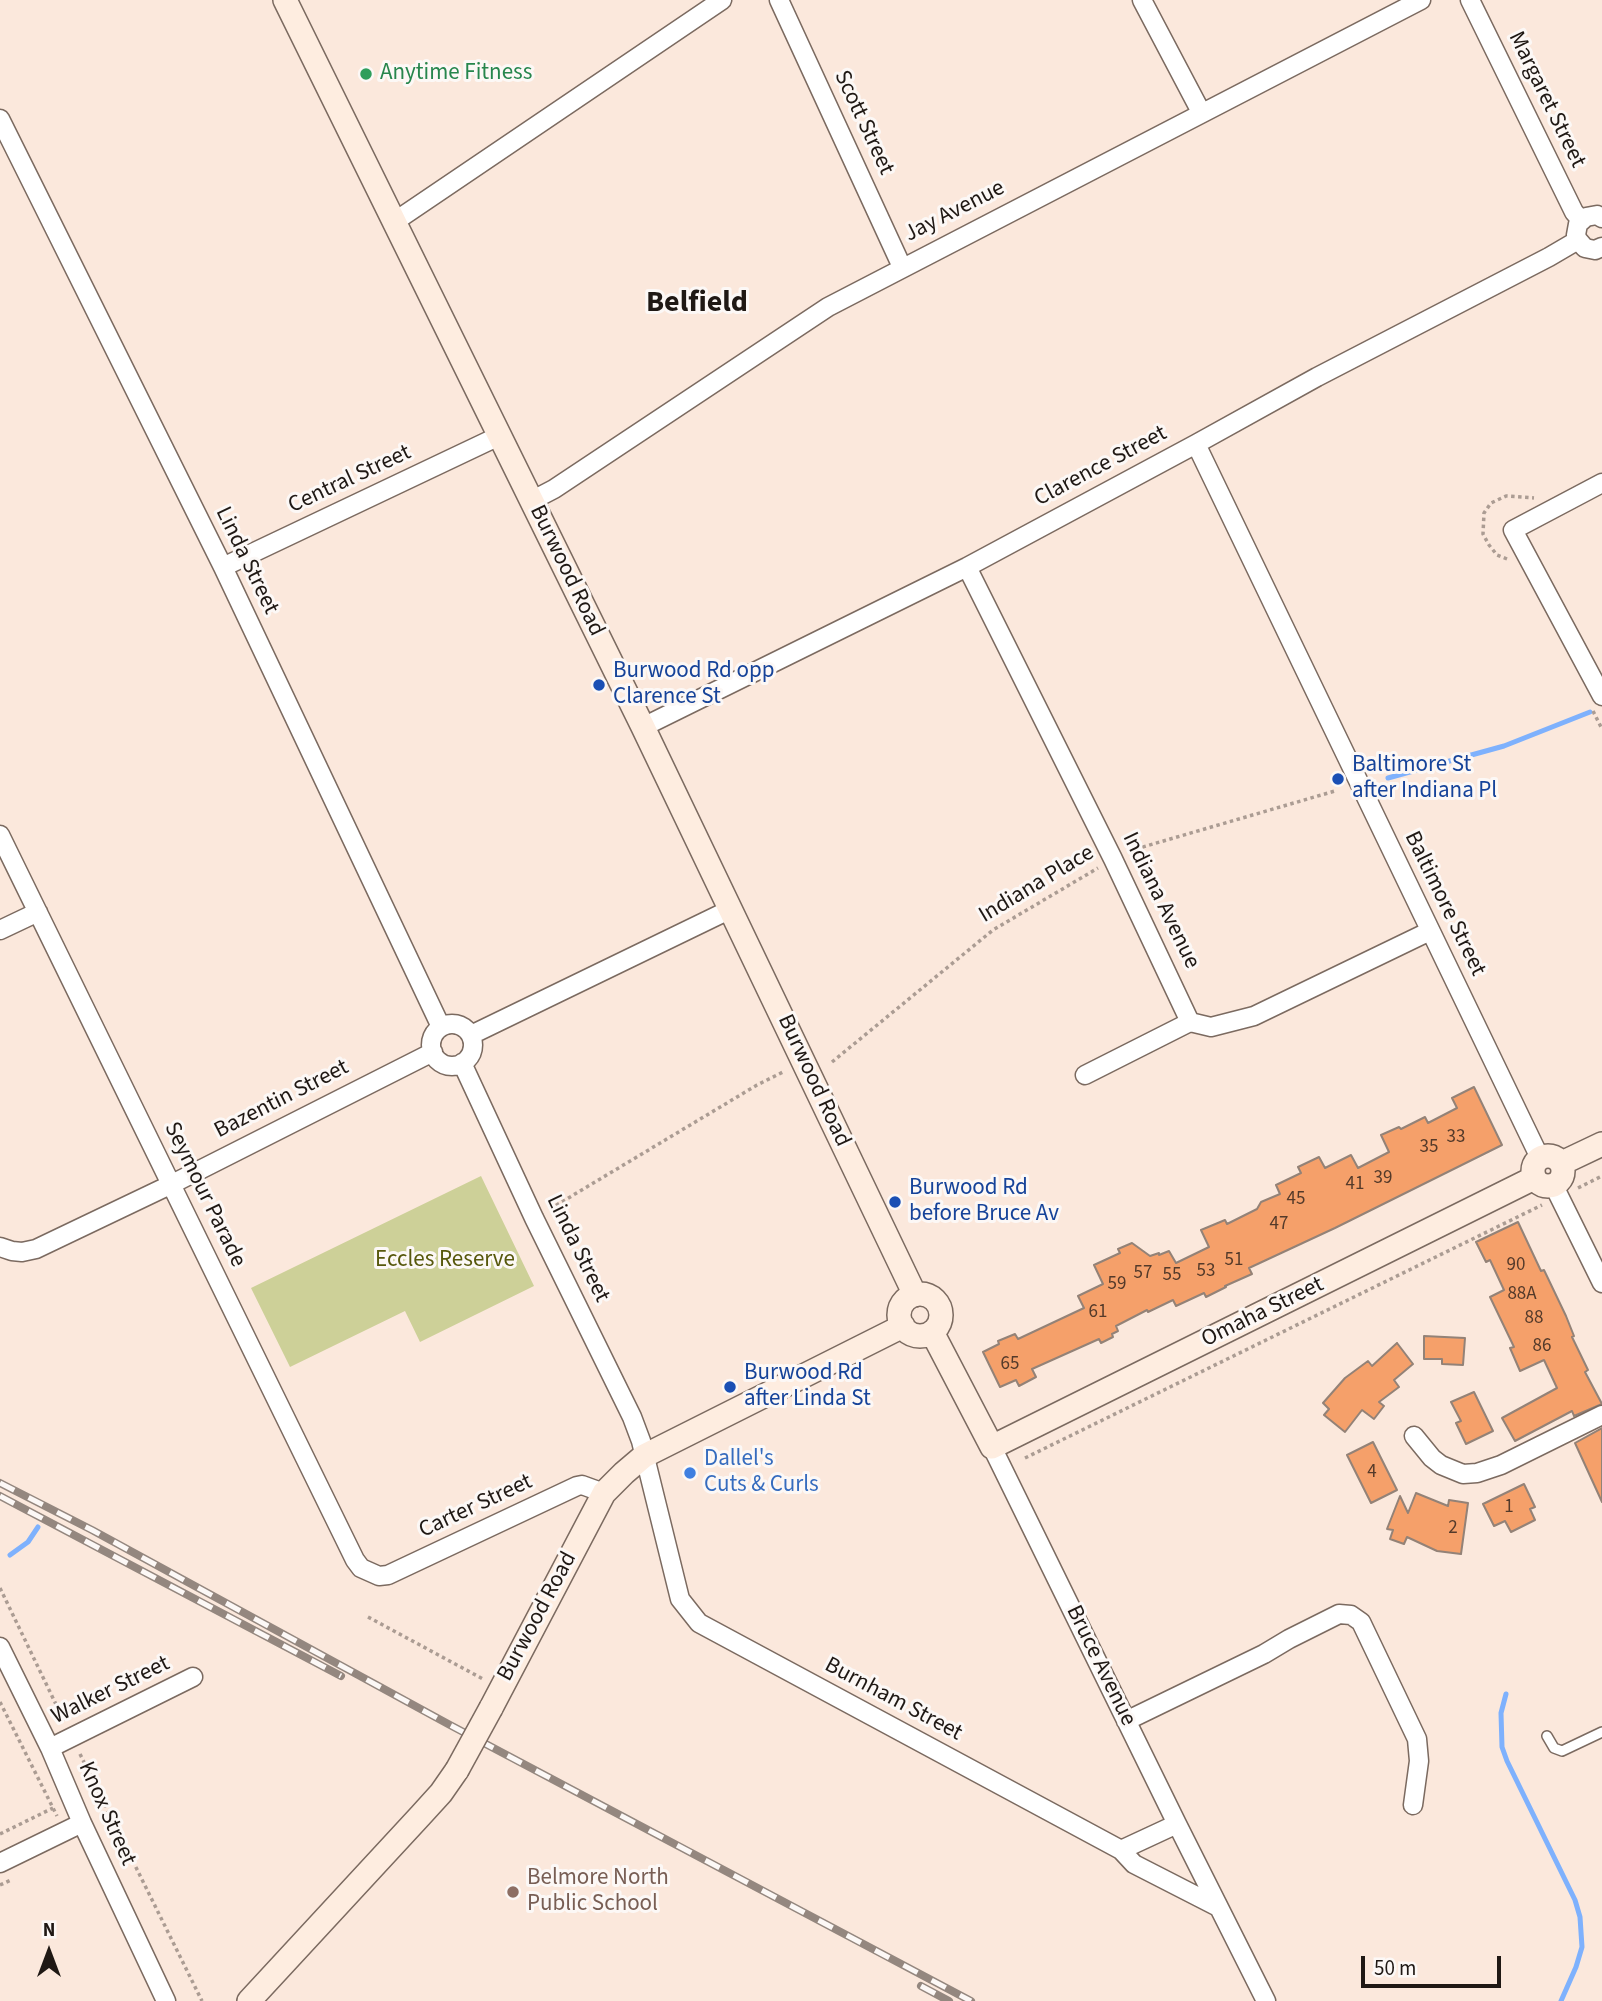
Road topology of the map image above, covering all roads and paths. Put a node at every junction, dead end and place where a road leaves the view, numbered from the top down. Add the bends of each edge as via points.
1 (285, 0) edge
2 (722, 0) edge
3 (779, 0) edge
4 (1142, 0) edge
5 (1421, 0) edge
6 (1470, 0) edge
7 (1201, 112) junction
8 (0, 120) edge
9 (1602, 218) edge
10 (1581, 220) junction
11 (394, 222) junction
12 (1578, 240) junction
13 (1602, 247) edge
14 (902, 267) junction
15 (499, 436) junction
16 (1196, 444) junction
17 (1602, 483) edge
18 (531, 501) junction
19 (967, 567) junction
20 (223, 568) junction
21 (1602, 696) edge
22 (643, 727) junction
23 (1335, 791) dead end
24 (0, 835) edge
25 (1113, 859) junction
26 (731, 909) junction
27 (38, 912) junction
28 (0, 930) edge
29 (1430, 931) junction
30 (1190, 1022) junction
31 (441, 1027) junction
32 (471, 1035) junction
33 (433, 1052) junction
34 (832, 1062) dead end
35 (462, 1063) junction
36 (783, 1072) dead end
37 (1085, 1075) dead end
38 (1602, 1144) edge
39 (1602, 1176) edge
40 (1546, 1178) junction
41 (172, 1184) junction
42 (1578, 1188) dead end
43 (534, 1219) junction
44 (0, 1247) edge
45 (1602, 1283) edge
46 (915, 1295) junction
47 (903, 1326) junction
48 (932, 1332) junction
49 (1602, 1415) edge
50 (1415, 1436) dead end
51 (992, 1447) junction
52 (644, 1456) junction
53 (1025, 1458) dead end
54 (604, 1493) junction
55 (368, 1573) joint
56 (0, 1588) edge
57 (368, 1617) dead end
58 (0, 1647) edge
59 (193, 1677) dead end
60 (488, 1681) dead end
61 (1126, 1721) junction
62 (1602, 1732) edge
63 (1547, 1736) dead end
64 (72, 1737) junction
65 (50, 1748) junction
66 (1413, 1805) dead end
67 (53, 1808) dead end
68 (82, 1823) junction
69 (1177, 1824) junction
70 (0, 1834) edge
71 (1121, 1850) junction
72 (0, 1864) edge
73 (1219, 1907) junction
74 (166, 2001) edge
75 (202, 2001) edge
76 (249, 2001) edge
77 (1266, 2001) edge

1 - 11 main road, Burwood Road
2 - 11 street
3 - 14 street, Scott Street
4 - 7 street
5 - 7 street, Jay Avenue
6 - 10 street, Margaret Street
7 - 14 street, Jay Avenue
8 - 20 street, Linda Street
9 - 10 street via 1591,215
10 - 12 street via 1576,229
11 - 15 main road, Burwood Road
12 - 13 street via 1590,250
12 - 16 street, Clarence Street
14 - 18 street, Jay Avenue via 828,307
15 - 18 main road, Burwood Road
15 - 20 street, Central Street
16 - 19 street, Clarence Street
16 - 29 street, Baltimore Street
17 - 21 street via 1513,530
18 - 22 main road, Burwood Road
19 - 22 street, Clarence Street
19 - 25 street, Indiana Avenue
20 - 31 street, Linda Street
22 - 26 main road, Burwood Road
23 - 25 path, Indiana Place via 1131,849
24 - 27 street, Seymour Parade
25 - 30 street, Indiana Avenue
25 - 34 path, Indiana Place via 993,930
26 - 32 street
26 - 46 main road, Burwood Road
27 - 28 street
27 - 41 street, Seymour Parade
29 - 30 street via 1254,1016 1211,1027
29 - 40 street, Baltimore Street
30 - 37 street
31 - 32 street via 455,1024
31 - 33 street via 432,1038
32 - 35 street via 471,1054
33 - 35 street via 444,1064
33 - 41 street, Bazentin Street
35 - 43 street, Linda Street
36 - 43 path
38 - 40 main road, Omaha Street
39 - 42 path
40 - 45 street, Baltimore Street
40 - 51 main road, Omaha Street
40 - 53 path
41 - 44 street, Bazentin Street via 36,1249 22,1252
41 - 55 street, Seymour Parade via 355,1560
43 - 52 street, Linda Street via 632,1417
46 - 47 main road via 900,1308
46 - 48 main road via 929,1296 939,1305 941,1317
47 - 48 main road via 916,1335
47 - 52 main road, Burwood Road
48 - 51 main road, Bruce Avenue
49 - 50 street via 1476,1473 1463,1474 1441,1465
51 - 61 street, Bruce Avenue
52 - 54 main road, Burwood Road
52 - 71 street, Burnham Street via 680,1599 699,1623
54 - 55 street, Carter Street via 577,1486 388,1575
54 - 76 main road, Burwood Road, bridge via 441,1793
56 - 64 path
57 - 60 path
58 - 65 street, Knox Street
59 - 64 street, Walker Street
61 - 66 street via 1339,1615 1351,1615 1361,1622 1416,1740 1419,1761
61 - 69 street, Bruce Avenue
62 - 63 lane via 1562,1751 1554,1748
64 - 65 street, Walker Street
64 - 75 path
65 - 68 street, Knox Street
67 - 70 path
68 - 72 street
68 - 74 street, Knox Street
69 - 71 street
69 - 73 street, Bruce Avenue
71 - 73 street, Burnham Street via 1134,1864
73 - 77 street, Bruce Avenue

